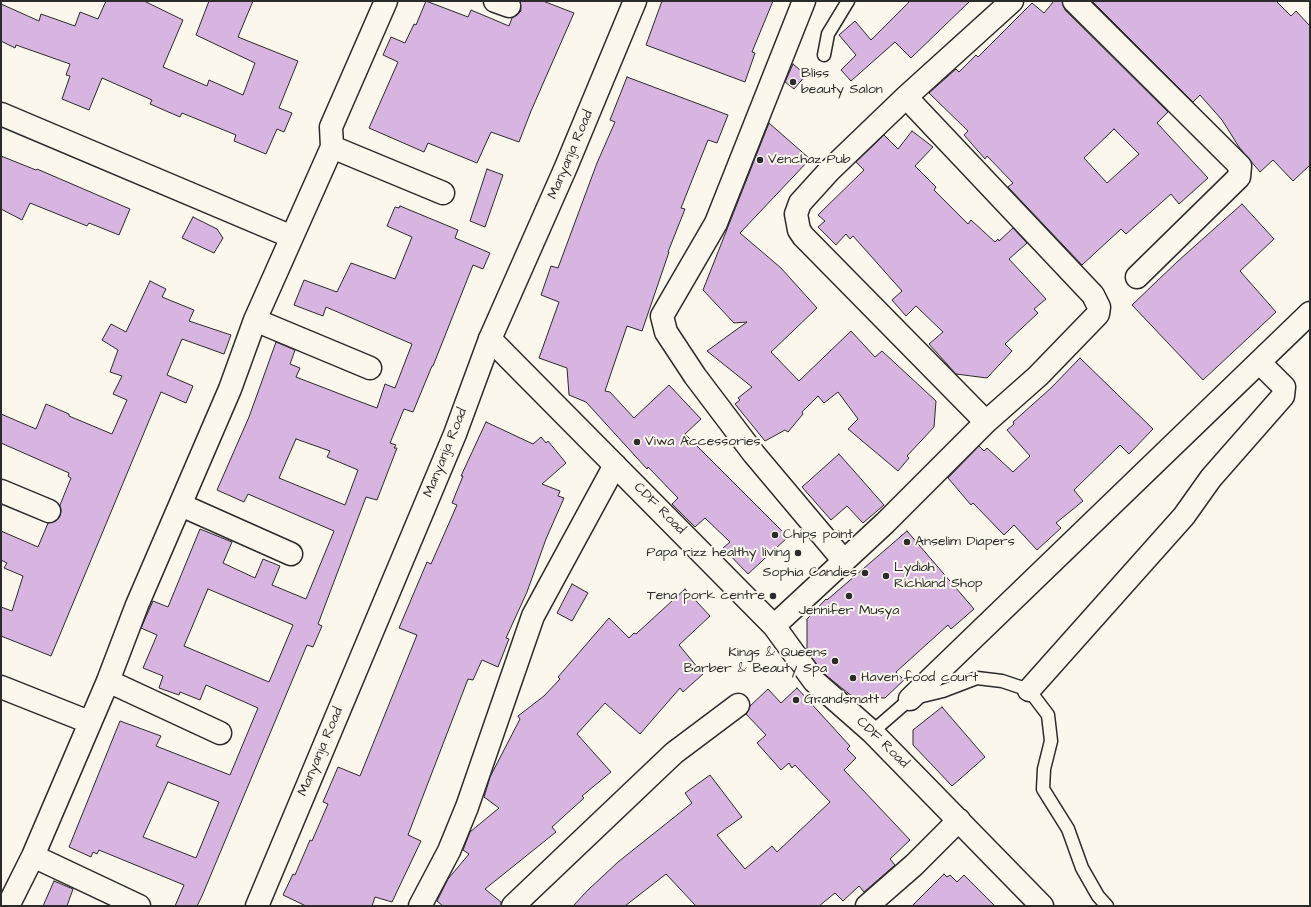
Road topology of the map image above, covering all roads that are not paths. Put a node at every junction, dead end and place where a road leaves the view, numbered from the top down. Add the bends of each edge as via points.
1 (386, 1) edge
2 (635, 1) edge
3 (804, 1) edge
4 (848, 1) edge
5 (1012, 1) edge
6 (1074, 1) edge
7 (824, 55) dead end
8 (906, 97) junction
9 (1, 114) edge
10 (332, 147) junction
11 (443, 193) dead end
12 (292, 237) junction
13 (1137, 277) dead end
14 (1310, 313) edge
15 (255, 320) junction
16 (490, 339) junction
17 (1259, 362) junction
18 (370, 368) dead end
19 (986, 422) junction
20 (615, 465) junction
21 (1, 491) edge
22 (181, 505) junction
23 (49, 511) dead end
24 (291, 554) dead end
25 (844, 560) junction
26 (774, 626) junction
27 (108, 681) junction
28 (1, 687) edge
29 (1029, 690) junction
30 (910, 699) junction
31 (738, 705) dead end
32 (89, 722) junction
33 (872, 732) junction
34 (220, 733) dead end
35 (959, 820) junction
36 (33, 856) junction
37 (8, 906) edge
38 (139, 906) edge
39 (257, 906) edge
40 (420, 906) edge
41 (513, 906) edge
42 (867, 906) edge
43 (1042, 906) edge
44 (1107, 906) edge

1 - 10 street via 331,127
2 - 16 street, Manyanja Road via 563,174
3 - 25 street via 716,223 662,316 666,332 704,388 754,454
4 - 7 lane via 828,34
5 - 8 street
6 - 13 street via 1240,166 1239,176
8 - 19 street via 829,171 800,203 796,220 803,236
8 - 19 street via 1093,295 1099,308 1098,314 1038,376
9 - 12 street
10 - 11 street
10 - 12 street
12 - 15 street
14 - 17 street
15 - 18 street
15 - 22 street via 230,389
16 - 20 street, CDF Road
16 - 39 street, Manyanja Road via 455,434
17 - 29 street via 1284,387 1283,396 1211,478 1184,516
17 - 30 street
19 - 25 street via 885,523
20 - 26 street, CDF Road
20 - 40 street via 533,616 466,807 448,851
21 - 23 street
22 - 24 street
22 - 27 street via 137,605
25 - 26 street
26 - 33 street, CDF Road via 814,681
27 - 32 street
27 - 34 street
28 - 32 street
29 - 30 lane via 1002,681 977,678 943,691
29 - 44 lane via 1048,715 1051,741 1044,769 1043,789 1068,829 1082,868 1098,896
30 - 33 lane
31 - 41 street via 674,753
32 - 36 street
33 - 35 street, CDF Road
35 - 42 street via 914,865
35 - 43 street, CDF Road
36 - 37 street
36 - 38 street

